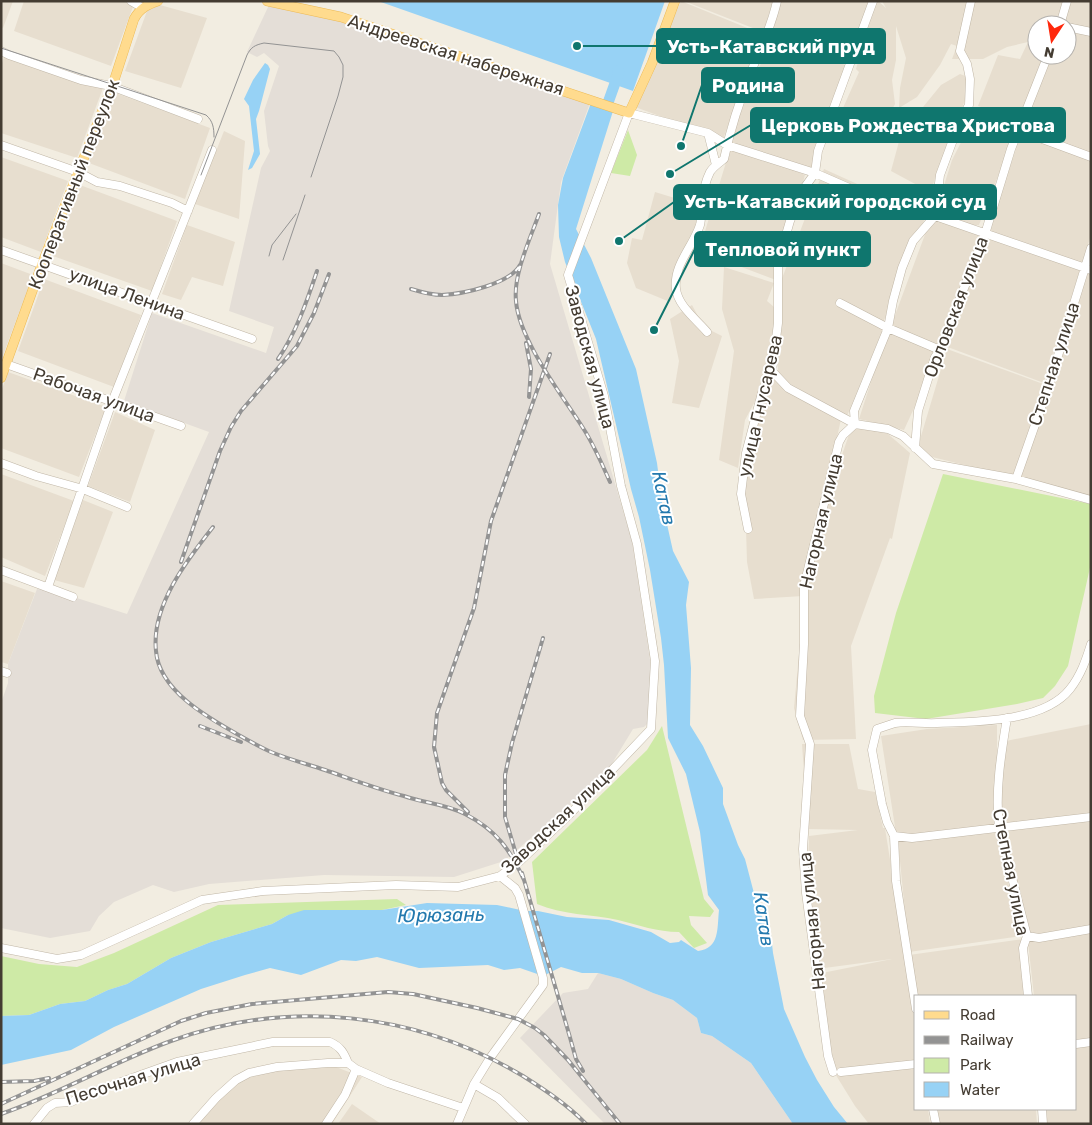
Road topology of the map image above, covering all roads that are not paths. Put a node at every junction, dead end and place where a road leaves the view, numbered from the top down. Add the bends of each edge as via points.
1 (131, 1) edge
2 (158, 1) edge
3 (267, 1) edge
4 (675, 1) edge
5 (777, 1) edge
6 (873, 1) edge
7 (971, 1) edge
8 (1067, 1) edge
9 (142, 8) junction
10 (1063, 15) edge
11 (1077, 29) edge
12 (1091, 32) edge
13 (1, 50) edge
14 (9, 55) junction
15 (1, 60) edge
16 (1044, 65) edge
17 (112, 86) junction
18 (629, 113) junction
19 (198, 119) dead end
20 (1018, 130) junction
21 (708, 133) junction
22 (1, 145) edge
23 (727, 145) junction
24 (212, 150) dead end
25 (1091, 157) edge
26 (716, 165) junction
27 (78, 172) junction
28 (815, 173) junction
29 (188, 211) junction
30 (935, 216) junction
31 (985, 234) junction
32 (1091, 248) edge
33 (1, 250) edge
34 (42, 264) junction
35 (1087, 268) edge
36 (152, 303) junction
37 (840, 304) dead end
38 (888, 328) junction
39 (707, 332) dead end
40 (252, 339) dead end
41 (940, 350) junction
42 (6, 364) junction
43 (772, 371) junction
44 (1, 378) edge
45 (112, 402) junction
46 (855, 424) junction
47 (181, 426) dead end
48 (915, 448) junction
49 (1, 463) edge
50 (1016, 479) junction
51 (83, 489) junction
52 (1091, 500) edge
53 (128, 507) dead end
54 (748, 529) dead end
55 (1, 570) edge
56 (48, 587) junction
57 (73, 598) dead end
58 (1091, 644) edge
59 (1007, 718) junction
60 (1091, 816) edge
61 (999, 827) junction
62 (894, 836) junction
63 (500, 876) junction
64 (1091, 929) edge
65 (1027, 936) junction
66 (1, 948) edge
67 (1028, 995) edge
68 (914, 996) edge
69 (1091, 1042) edge
70 (1077, 1044) edge
71 (348, 1063) junction
72 (914, 1064) edge
73 (356, 1069) junction
74 (474, 1084) junction
75 (463, 1108) junction
76 (933, 1110) edge
77 (1042, 1110) edge
78 (34, 1124) edge
79 (193, 1124) edge
80 (326, 1124) edge
81 (457, 1124) edge
82 (525, 1124) edge
83 (936, 1124) edge
84 (1043, 1124) edge

1 - 9 street
2 - 9 main road
3 - 18 main road, Андреевская набережная via 341,18
4 - 18 main road
5 - 23 street via 768,36 753,67
6 - 28 street, улица Гнусарева via 818,151
7 - 30 street via 960,51 970,79 970,105 960,121 940,175
8 - 10 street
9 - 17 main road, Кооперативный переулок via 134,19
11 - 12 street
13 - 14 street
14 - 15 street
14 - 17 street via 81,80
16 - 20 street, Орловская улица
17 - 19 street
17 - 27 main road, Кооперативный переулок
18 - 21 street
18 - 63 street, Заводская улица via 568,275 604,396 621,486 637,544 655,662 651,729 570,814
20 - 25 street
20 - 31 street, Орловская улица
21 - 23 street
21 - 26 street
22 - 27 street
23 - 26 street via 724,159
23 - 28 street
24 - 29 street
26 - 39 street via 710,173 702,202 700,224 682,258 676,290 682,304
27 - 29 street via 97,182 120,186
27 - 34 main road, Кооперативный переулок
28 - 30 street via 879,201
28 - 43 street, улица Гнусарева via 802,191 778,262 778,323
29 - 36 street
30 - 31 street
30 - 38 street via 913,241 902,268
31 - 35 street
31 - 41 street, Орловская улица
32 - 35 street, Степная улица
33 - 34 street, улица Ленина
34 - 36 street, улица Ленина
34 - 42 main road, Кооперативный переулок
35 - 50 street, Степная улица
36 - 40 street, улица Ленина
36 - 45 street
37 - 38 street
38 - 41 street
38 - 46 street via 854,410
41 - 48 street, Орловская улица via 918,412
42 - 44 main road, Кооперативный переулок
42 - 45 street, Рабочая улица
43 - 46 street via 788,388
43 - 54 street, улица Гнусарева via 763,389 746,453 741,494
45 - 47 street, Рабочая улица
45 - 51 street
46 - 48 street via 888,430
46 - 72 street, Нагорная улица via 839,442 803,596 800,716 810,744 803,849 806,893 828,1056 837,1072
48 - 50 street via 933,464
49 - 51 street
50 - 52 street
51 - 53 street
51 - 56 street
55 - 56 street
56 - 57 street
58 - 59 street via 1081,673 1069,690 1047,708
59 - 61 street, Степная улица via 1000,758
59 - 62 street via 896,723 877,729 872,750 882,804
60 - 61 street
61 - 62 street via 912,838
61 - 65 street, Степная улица
62 - 68 street via 897,890
63 - 66 street, Заводская улица via 458,887 396,884 255,892 202,900 82,955 57,959
63 - 74 street via 519,895 544,985
64 - 65 street via 1038,938
65 - 67 street, Степная улица via 1023,948
69 - 70 street
71 - 73 street, Песочная улица
71 - 78 street, Песочная улица via 337,1045 330,1042 273,1042 177,1062 72,1102 55,1103
71 - 79 street via 300,1065 249,1073 216,1098
73 - 75 street, Песочная улица
73 - 80 street via 345,1095
74 - 75 street
74 - 82 street via 498,1098
75 - 81 street
76 - 83 street
77 - 84 street

